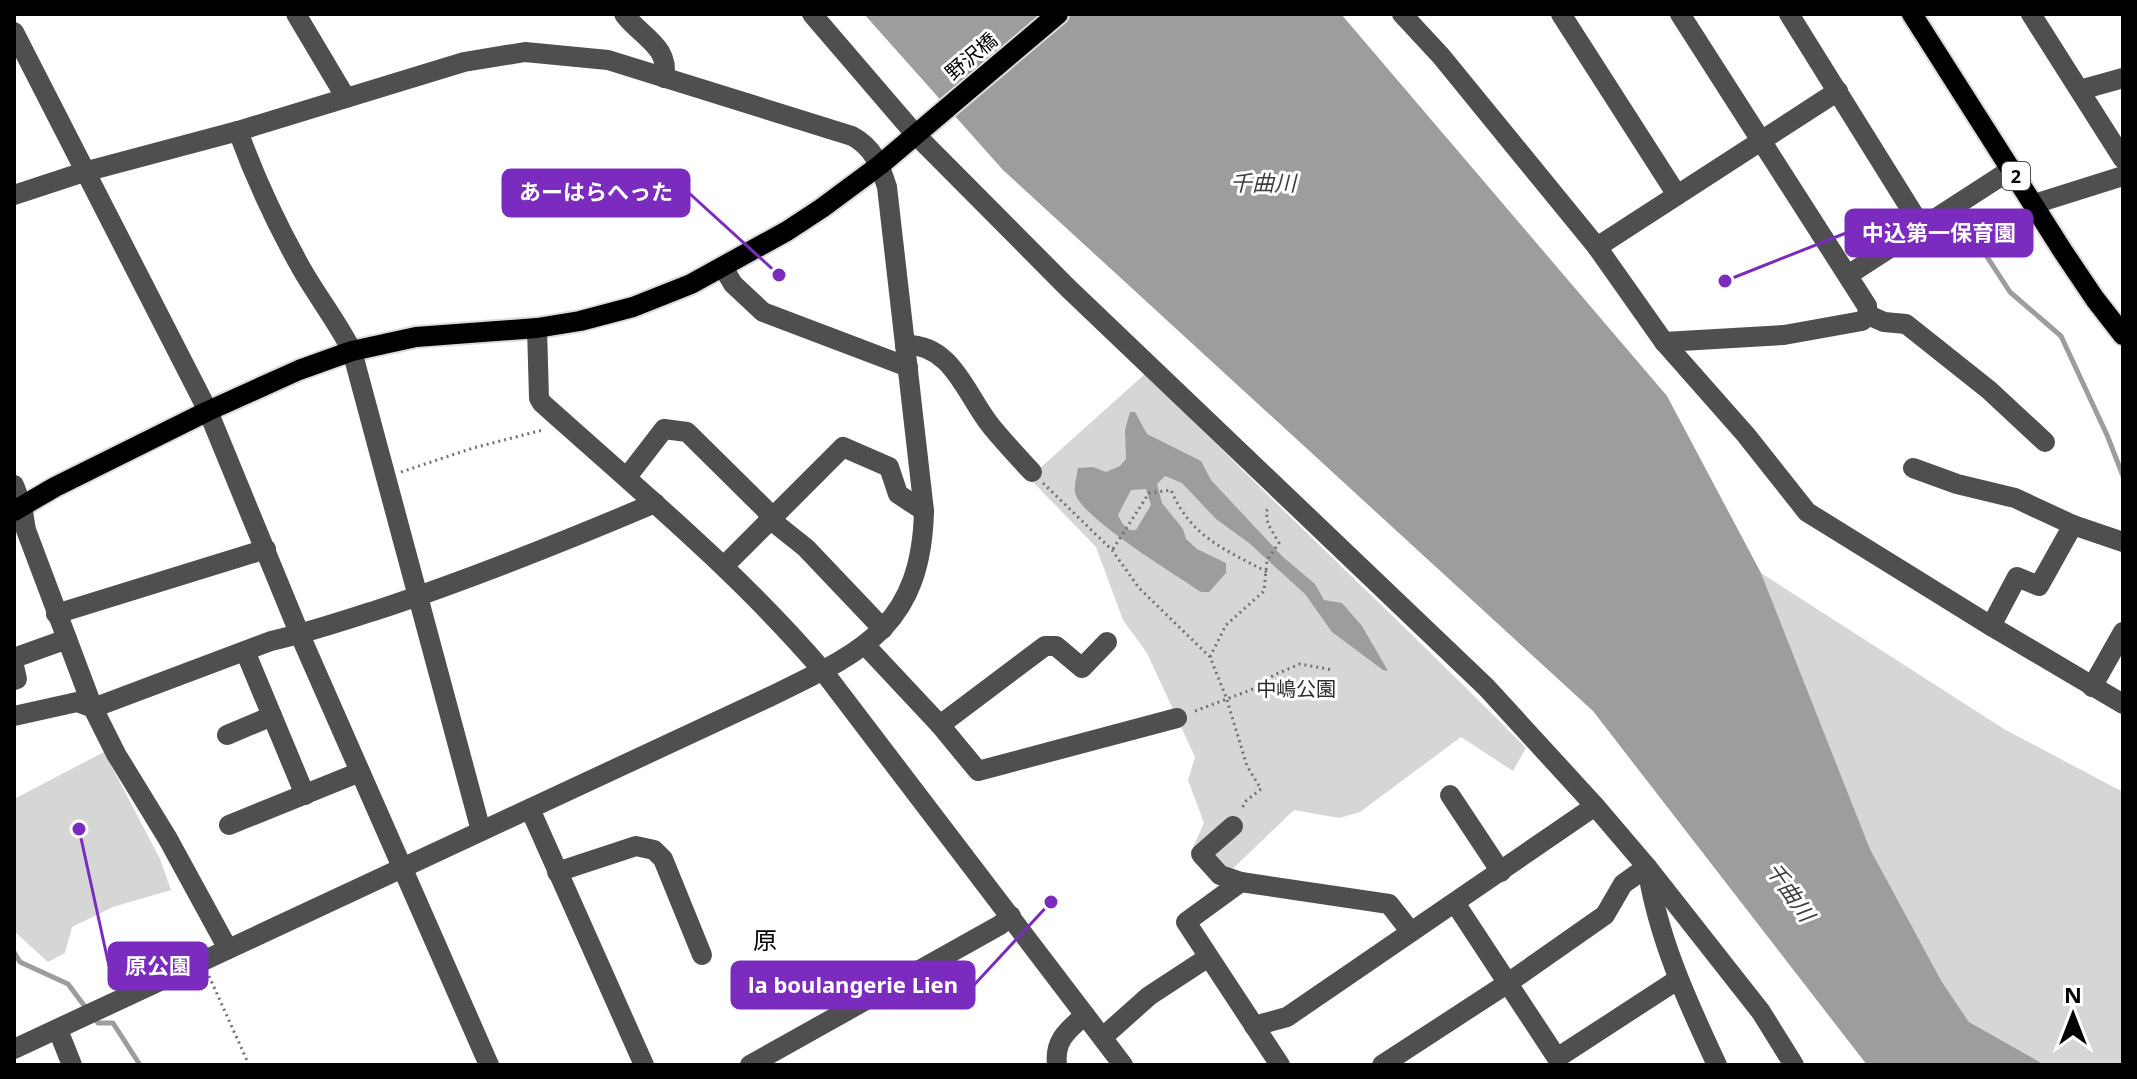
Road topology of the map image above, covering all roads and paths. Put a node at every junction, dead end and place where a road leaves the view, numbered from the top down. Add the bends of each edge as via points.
1 (296, 14) edge
2 (624, 14) edge
3 (812, 14) edge
4 (1058, 14) edge
5 (1403, 14) edge
6 (1561, 14) edge
7 (1680, 14) edge
8 (1789, 14) edge
9 (1912, 14) edge
10 (2031, 14) edge
11 (14, 32) edge
12 (664, 78) junction
13 (2123, 78) edge
14 (2080, 90) junction
15 (1838, 91) junction
16 (346, 98) junction
17 (238, 131) junction
18 (915, 134) junction
19 (1761, 141) junction
20 (2123, 159) edge
21 (880, 165) junction
22 (2012, 169) junction
23 (84, 172) junction
24 (2123, 176) edge
25 (14, 195) edge
26 (1677, 195) junction
27 (2034, 204) junction
28 (1921, 226) junction
29 (1597, 247) junction
30 (723, 267) junction
31 (1848, 275) junction
32 (1868, 315) junction
33 (537, 328) junction
34 (2123, 335) edge
35 (1664, 342) junction
36 (905, 345) junction
37 (352, 351) junction
38 (908, 367) junction
39 (208, 411) junction
40 (565, 423) junction
41 (2045, 442) dead end
42 (1913, 468) dead end
43 (1032, 472) joint
44 (386, 477) junction
45 (627, 477) junction
46 (14, 485) edge
47 (1286, 495) junction
48 (655, 503) junction
49 (18, 508) edge
50 (924, 511) junction
51 (771, 520) junction
52 (2073, 525) junction
53 (2123, 542) edge
54 (266, 549) junction
55 (1112, 550) junction
56 (724, 566) junction
57 (1267, 572) junction
58 (419, 596) junction
59 (56, 614) junction
60 (1991, 626) junction
61 (883, 629) junction
62 (2123, 632) edge
63 (300, 635) junction
64 (67, 639) junction
65 (1107, 642) dead end
66 (866, 646) junction
67 (245, 651) junction
68 (1210, 657) junction
69 (14, 658) edge
70 (14, 666) edge
71 (1333, 670) dead end
72 (823, 671) junction
73 (14, 680) edge
74 (2092, 687) junction
75 (1226, 697) junction
76 (2123, 704) edge
77 (93, 708) junction
78 (14, 716) edge
79 (272, 716) junction
80 (1177, 718) joint
81 (940, 725) junction
82 (227, 735) dead end
83 (360, 772) junction
84 (305, 795) junction
85 (1450, 795) dead end
86 (1595, 806) junction
87 (530, 809) junction
88 (229, 825) dead end
89 (1233, 826) joint
90 (481, 831) junction
91 (1647, 867) junction
92 (402, 868) junction
93 (557, 872) junction
94 (1501, 872) junction
95 (1241, 882) junction
96 (1455, 903) junction
97 (1011, 916) junction
98 (1411, 932) junction
99 (228, 949) junction
100 (702, 955) dead end
101 (1207, 958) junction
102 (202, 962) junction
103 (1677, 980) junction
104 (1508, 983) junction
105 (1085, 1015) junction
106 (1254, 1026) junction
107 (58, 1030) junction
108 (1103, 1037) junction
109 (14, 1049) edge
110 (642, 1060) edge
111 (72, 1065) edge
112 (249, 1065) edge
113 (489, 1065) edge
114 (750, 1065) edge
115 (1057, 1065) edge
116 (1123, 1065) edge
117 (1280, 1065) edge
118 (1382, 1065) edge
119 (1717, 1065) edge
120 (1794, 1065) edge

1 - 16 street
2 - 12 street via 663,53
3 - 18 street
4 - 18 main road, 野沢橋
5 - 29 street
6 - 26 street
7 - 19 street
8 - 15 street
9 - 22 main road, 2
10 - 14 street
11 - 23 street
12 - 16 street via 608,60 525,52 464,62
12 - 21 street via 852,136 865,143
13 - 14 street
14 - 20 street
15 - 19 street
15 - 28 street
16 - 17 street
17 - 23 street
17 - 37 street via 287,242
18 - 21 main road, 野沢橋
18 - 47 street
19 - 26 street
19 - 31 street
21 - 30 main road, 野沢橋 via 811,215
21 - 36 street
22 - 27 main road, 2
22 - 28 street
23 - 25 street
23 - 39 street
24 - 27 street
26 - 29 street
27 - 34 main road, 2
28 - 31 street
29 - 35 street
30 - 33 main road, 野沢橋 via 633,307
30 - 38 street via 763,312
31 - 32 street
32 - 35 street via 1862,321 1784,335
32 - 41 street via 1906,324
33 - 37 main road, 野沢橋 via 416,337
33 - 40 street via 539,398
35 - 60 street via 1807,512
36 - 38 street
36 - 43 street via 935,350
37 - 39 main road, 野沢橋
37 - 44 street
38 - 50 street
39 - 49 main road, 野沢橋
39 - 54 street
40 - 44 path
40 - 45 street
42 - 52 street via 2015,498
43 - 55 path
44 - 58 street
45 - 48 street
45 - 51 street via 664,429 687,432
46 - 49 street
47 - 57 path via 1266,511 1279,543 1267,560
47 - 86 street via 1486,687
48 - 56 street
48 - 58 street
49 - 59 street
50 - 51 street via 898,494 889,467 843,447
50 - 61 street via 917,569
51 - 56 street
51 - 61 street via 806,548
52 - 53 street
52 - 60 street via 2039,586 2017,577
54 - 59 street
54 - 63 street
55 - 57 path via 1149,493 1171,490 1199,534
55 - 68 path via 1139,588
56 - 72 street
57 - 68 path via 1264,591 1226,625
58 - 63 street
58 - 90 street
59 - 64 street
60 - 74 street
61 - 66 street
62 - 74 street
63 - 67 street
63 - 83 street
64 - 69 street
64 - 77 street
65 - 81 street via 1082,668 1056,646 1045,646
66 - 72 street
66 - 81 street
67 - 77 street
67 - 79 street
68 - 75 path
70 - 73 street
71 - 75 path via 1300,664
72 - 87 street
72 - 97 street
74 - 76 street
75 - 80 path
75 - 89 path via 1247,766 1261,789 1246,801
77 - 78 street via 77,702
77 - 99 street
79 - 82 street
79 - 84 street
80 - 81 street via 978,771
83 - 84 street
83 - 92 street
84 - 88 street
85 - 94 street
86 - 91 street
86 - 94 street
87 - 90 street
87 - 93 street
89 - 95 street via 1201,854 1220,875
90 - 92 street
91 - 103 street
91 - 104 street via 1623,884 1605,915
91 - 120 street via 1761,1012
92 - 99 street
92 - 113 street
93 - 100 street via 636,846 654,850 663,859
93 - 110 street
94 - 96 street
95 - 98 street via 1389,904
95 - 101 street via 1186,922
96 - 98 street
96 - 104 street
97 - 105 street
97 - 114 street
98 - 106 street via 1287,1017
99 - 102 street
101 - 106 street
101 - 108 street via 1149,996
102 - 107 street
102 - 112 path
103 - 104 street via 1557,1058
103 - 119 street
104 - 118 street
105 - 108 street
105 - 115 street via 1058,1042
106 - 117 street
107 - 109 street
107 - 111 street
108 - 116 street

